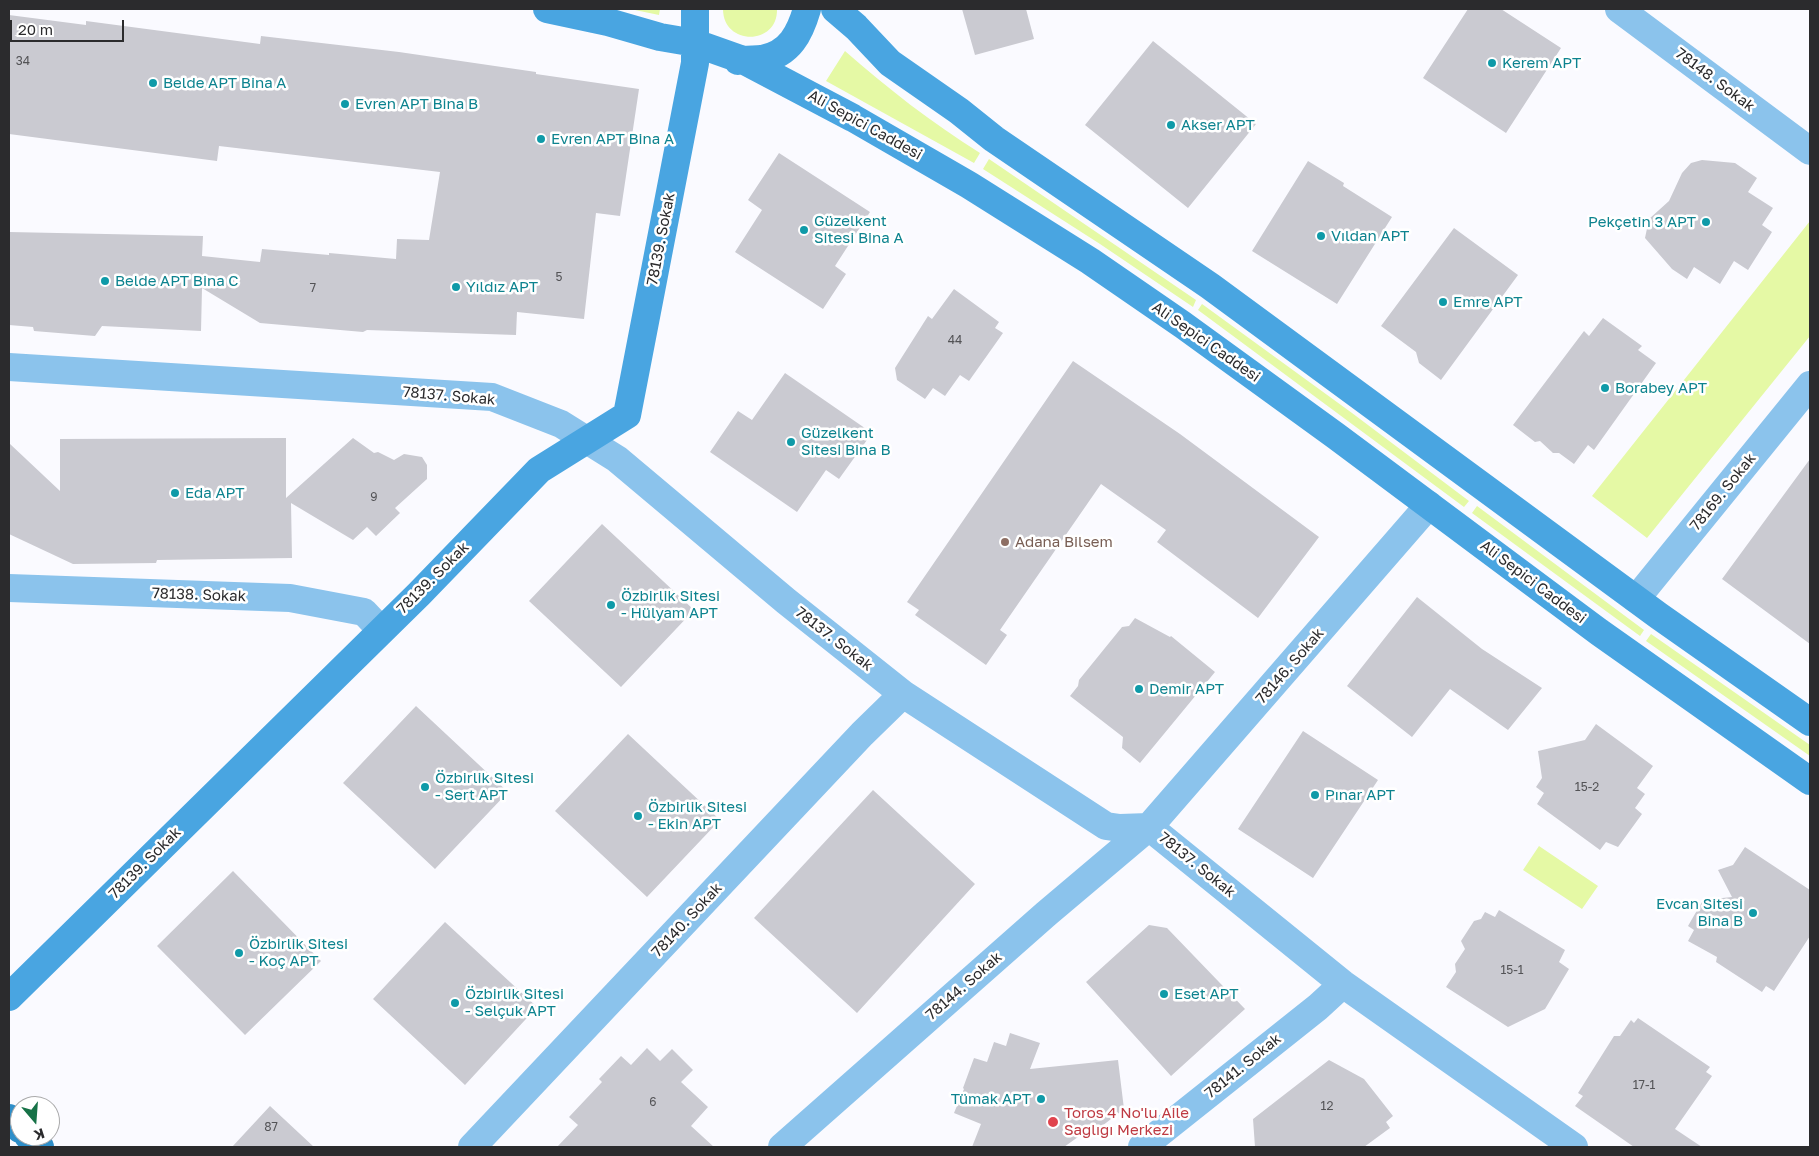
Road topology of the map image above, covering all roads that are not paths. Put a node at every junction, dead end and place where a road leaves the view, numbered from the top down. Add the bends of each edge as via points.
1 (547, 9) edge
2 (695, 9) edge
3 (807, 9) edge
4 (835, 9) edge
5 (1619, 9) edge
6 (695, 43) junction
7 (743, 60) junction
8 (691, 81) junction
9 (1810, 151) edge
10 (9, 367) edge
11 (1810, 385) edge
12 (588, 441) junction
13 (1429, 505) junction
14 (9, 588) edge
15 (1636, 599) junction
16 (381, 630) junction
17 (903, 694) junction
18 (1810, 722) edge
19 (1810, 781) edge
20 (1149, 827) junction
21 (1343, 984) junction
22 (9, 997) edge
23 (472, 1147) edge
24 (782, 1147) edge
25 (1142, 1147) edge
26 (1574, 1147) edge

1 - 6 main road, Ali Sepici Caddesi
2 - 6 main road, 78139. Sokak
3 - 7 main road via 801,28 781,53 763,59
4 - 15 main road via 890,63 1210,286
5 - 9 street, 78148. Sokak
6 - 7 main road, Ali Sepici Caddesi
6 - 8 main road, 78139. Sokak
7 - 8 main road
7 - 13 main road, Ali Sepici Caddesi via 942,168 1090,261
8 - 12 main road, 78139. Sokak via 627,415
10 - 12 street, 78137. Sokak via 492,397 561,424
11 - 15 street, 78169. Sokak
12 - 16 main road, 78139. Sokak via 539,470
12 - 17 street, 78137. Sokak via 617,459
13 - 19 main road, Ali Sepici Caddesi via 1599,632
13 - 20 street, 78146. Sokak
14 - 16 street, 78138. Sokak via 290,598 364,612
15 - 18 main road
16 - 22 main road, 78139. Sokak
17 - 20 street, 78137. Sokak via 1106,826
17 - 23 street, 78140. Sokak
20 - 21 street, 78137. Sokak
20 - 24 street, 78144. Sokak
21 - 25 street, 78141. Sokak
21 - 26 street, 78137. Sokak

